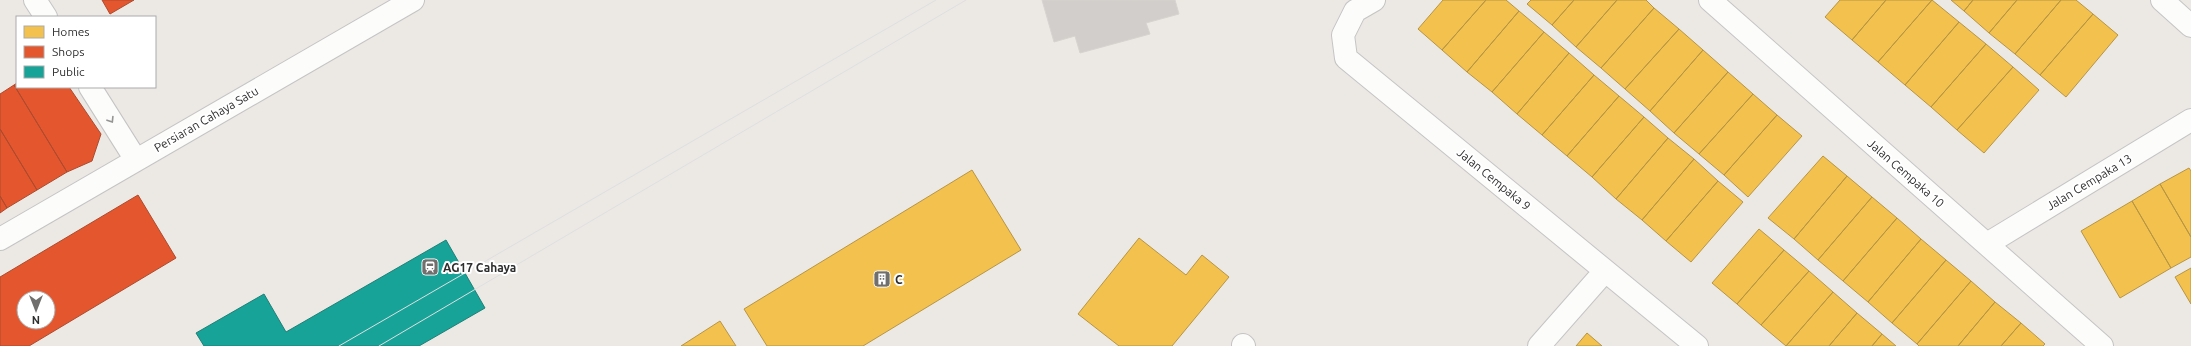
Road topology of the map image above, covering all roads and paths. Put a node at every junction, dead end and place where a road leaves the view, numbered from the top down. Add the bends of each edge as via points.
1 (35, 0) edge
2 (413, 0) edge
3 (1374, 0) edge
4 (1710, 0) edge
5 (2162, 0) edge
6 (45, 16) edge
7 (2191, 26) edge
8 (91, 88) edge
9 (2191, 120) edge
10 (136, 160) junction
11 (0, 239) edge
12 (1987, 244) junction
13 (1605, 271) junction
14 (1539, 346) edge
15 (1697, 346) edge
16 (2102, 346) edge

1 - 6 street
2 - 10 street, Persiaran Cahaya Satu
3 - 13 street, Jalan Cempaka 9 via 1355,11 1346,29 1346,58
4 - 12 street, Jalan Cempaka 10
5 - 7 street
8 -> 10 street
9 - 12 street, Jalan Cempaka 13
10 - 11 street, Persiaran Cahaya Satu
12 - 16 street, Jalan Cempaka 10
13 - 14 street
13 - 15 street, Jalan Cempaka 9

